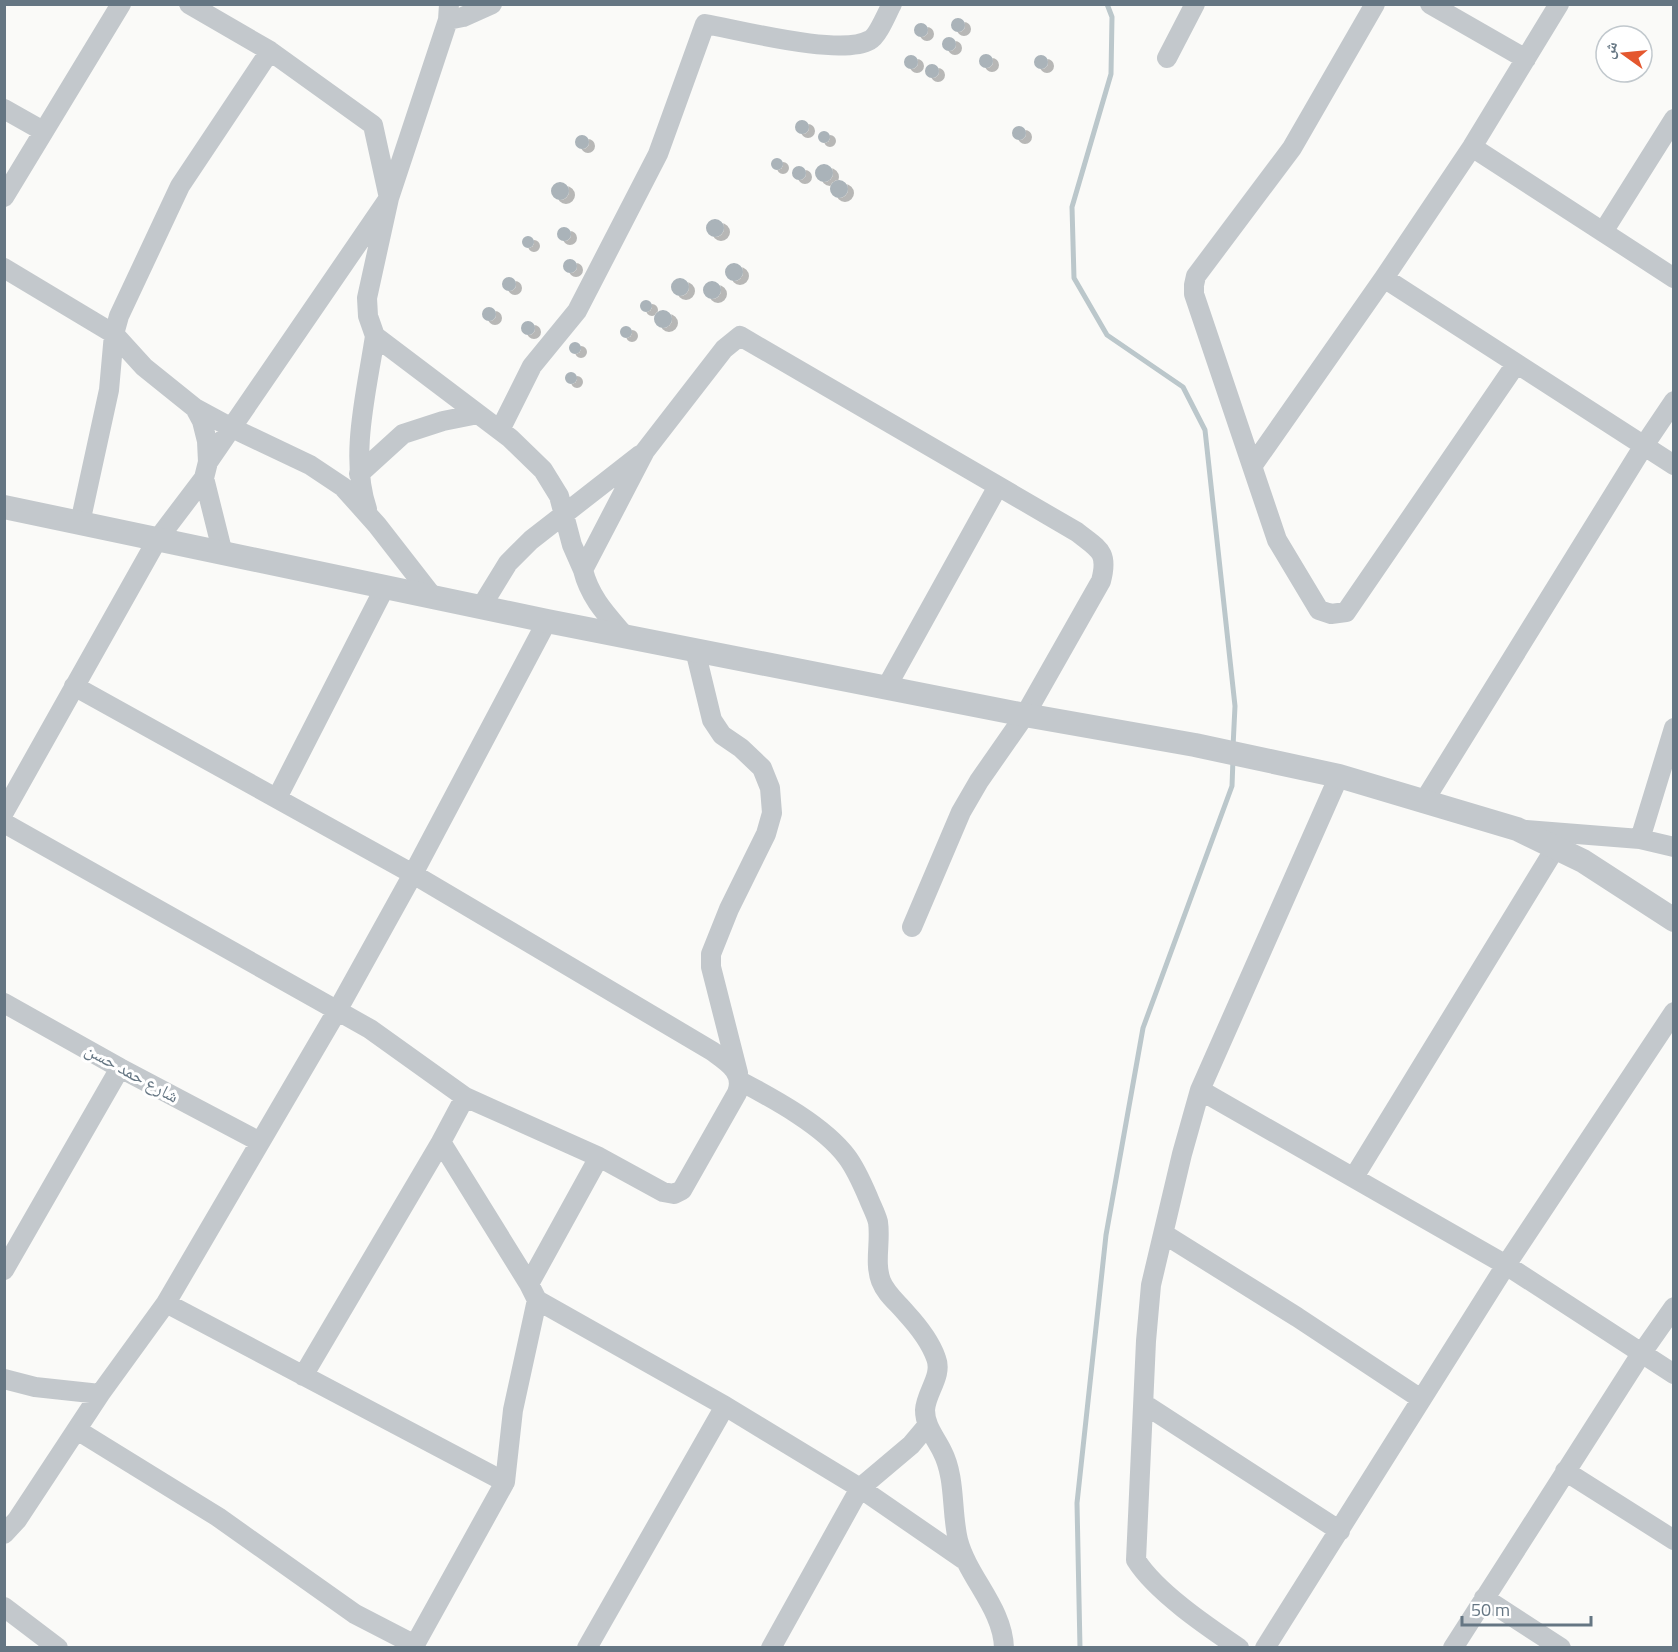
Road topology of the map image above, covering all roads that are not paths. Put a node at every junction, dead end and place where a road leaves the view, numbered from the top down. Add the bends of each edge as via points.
1 (121, 4) edge
2 (189, 4) edge
3 (492, 4) edge
4 (892, 4) edge
5 (1195, 4) edge
6 (1375, 4) edge
7 (1430, 4) edge
8 (1559, 4) edge
9 (448, 12) edge
10 (270, 51) junction
11 (1167, 58) dead end
12 (1526, 59) junction
13 (4, 109) edge
14 (1674, 119) edge
15 (43, 131) junction
16 (1472, 147) junction
17 (4, 197) edge
18 (389, 198) junction
19 (1603, 232) junction
20 (4, 268) edge
21 (1384, 278) junction
22 (1674, 278) edge
23 (114, 334) junction
24 (375, 336) junction
25 (1516, 364) junction
26 (1674, 401) edge
27 (195, 408) junction
28 (478, 414) junction
29 (232, 428) junction
30 (500, 430) junction
31 (1643, 447) junction
32 (645, 451) junction
33 (1253, 465) junction
34 (1674, 465) edge
35 (206, 470) junction
36 (359, 474) junction
37 (998, 486) junction
38 (4, 507) edge
39 (563, 515) junction
40 (370, 517) junction
41 (80, 523) junction
42 (156, 540) junction
43 (223, 554) junction
44 (583, 570) junction
45 (385, 587) junction
46 (433, 597) junction
47 (481, 607) junction
48 (547, 621) junction
49 (625, 636) junction
50 (694, 650) junction
51 (74, 686) junction
52 (886, 688) junction
53 (1025, 715) junction
54 (1674, 728) edge
55 (1339, 776) junction
56 (277, 798) junction
57 (1424, 801) junction
58 (4, 812) edge
59 (4, 823) edge
60 (1517, 829) junction
61 (1640, 839) junction
62 (1556, 847) junction
63 (1674, 848) edge
64 (413, 874) junction
65 (1674, 920) edge
66 (912, 927) dead end
67 (4, 1003) edge
68 (337, 1011) junction
69 (1674, 1012) edge
70 (120, 1068) junction
71 (739, 1077) junction
72 (1200, 1090) junction
73 (465, 1097) junction
74 (260, 1142) junction
75 (441, 1142) junction
76 (599, 1157) junction
77 (1354, 1177) junction
78 (1164, 1234) junction
79 (1506, 1265) junction
80 (4, 1270) edge
81 (533, 1292) junction
82 (166, 1303) junction
83 (1674, 1306) edge
84 (1641, 1354) junction
85 (1674, 1374) edge
86 (303, 1376) junction
87 (4, 1379) edge
88 (100, 1394) junction
89 (1421, 1400) junction
90 (1144, 1404) junction
91 (725, 1406) junction
92 (927, 1426) junction
93 (77, 1430) junction
94 (1565, 1471) junction
95 (505, 1482) junction
96 (860, 1488) junction
97 (1340, 1531) junction
98 (4, 1534) edge
99 (1674, 1540) edge
100 (963, 1558) junction
101 (1484, 1598) junction
102 (4, 1607) edge
103 (1272, 1645) edge
104 (413, 1646) edge
105 (58, 1647) edge
106 (587, 1647) edge
107 (771, 1647) edge
108 (1004, 1647) edge
109 (1239, 1647) edge
110 (1453, 1647) edge
111 (1561, 1647) edge

1 - 15 street
2 - 10 street
3 - 9 street via 463,17
4 - 30 street via 873,39 855,46 819,45 705,24 658,154 577,311 532,366
5 - 11 street
6 - 33 street via 1292,148 1196,276 1194,294
7 - 12 street
8 - 12 street
9 - 18 street
10 - 18 street via 373,125
10 - 23 street via 180,186
12 - 16 street
13 - 15 street
14 - 19 street
15 - 17 street
16 - 19 street
16 - 21 street
18 - 24 street via 367,298
18 - 29 street
19 - 22 street
20 - 23 street
21 - 25 street
21 - 33 street
23 - 27 street via 144,367
23 - 41 street via 109,390
24 - 28 street
24 - 36 street
25 - 31 street
25 - 33 street via 1346,612 1331,615 1319,610 1277,540
26 - 31 street
27 - 29 street
27 - 35 street via 207,441
28 - 30 street
28 - 36 street via 403,434
29 - 35 street
29 - 40 street via 310,465 343,487
30 - 39 street via 543,470 559,496
31 - 34 street
31 - 57 street
32 - 37 street via 724,349 740,336
32 - 39 street
32 - 44 street
35 - 42 street
35 - 43 street
36 - 40 street
37 - 52 street
37 - 53 street via 1077,532 1101,551 1105,565 1101,581
38 - 41 street
39 - 44 street
39 - 47 street via 508,563
40 - 46 street
41 - 42 street
42 - 43 street
42 - 51 street
43 - 45 street
44 - 49 street via 597,603
45 - 46 street
45 - 56 street
46 - 47 street
47 - 48 street
48 - 49 street
48 - 64 street
49 - 50 street
50 - 52 street
50 - 71 street via 712,720 722,735 762,768 771,788 766,834 711,954
51 - 56 street
51 - 58 street
52 - 53 street
53 - 55 street
53 - 66 street via 961,812
54 - 61 street
55 - 57 street
55 - 72 street
56 - 64 street
57 - 60 street
59 - 68 street
60 - 61 street
60 - 62 street
61 - 63 street
62 - 65 street
62 - 77 street
64 - 68 street
64 - 71 street via 712,1051
67 - 70 street, شارع حمد حسن
68 - 73 street via 370,1029
68 - 74 street
69 - 79 street
70 - 74 street, شارع حمد حسن
70 - 80 street
71 - 76 street via 737,1093 682,1190 674,1194 663,1192
71 - 92 street via 829,1139 846,1156 860,1179 878,1222 881,1283 926,1337 937,1360 936,1378 926,1400
72 - 77 street
72 - 78 street
73 - 75 street
73 - 76 street
74 - 82 street
75 - 81 street
75 - 86 street
76 - 81 street
77 - 79 street
78 - 89 street
78 - 90 street via 1151,1285
79 - 84 street
79 - 89 street
81 - 91 street
81 - 95 street
82 - 86 street
82 - 88 street
83 - 84 street
84 - 85 street
84 - 94 street
86 - 95 street
87 - 88 street via 35,1387
88 - 93 street
89 - 97 street
90 - 97 street
90 - 109 street via 1136,1560 1166,1592
91 - 96 street
91 - 106 street
92 - 96 street via 911,1445
92 - 100 street via 947,1463
93 - 98 street
93 - 104 street via 218,1517 355,1614
94 - 99 street
94 - 101 street
95 - 104 street
96 - 100 street
96 - 107 street
97 - 103 street
100 - 108 street via 999,1621
101 - 110 street
101 - 111 street
102 - 105 street

